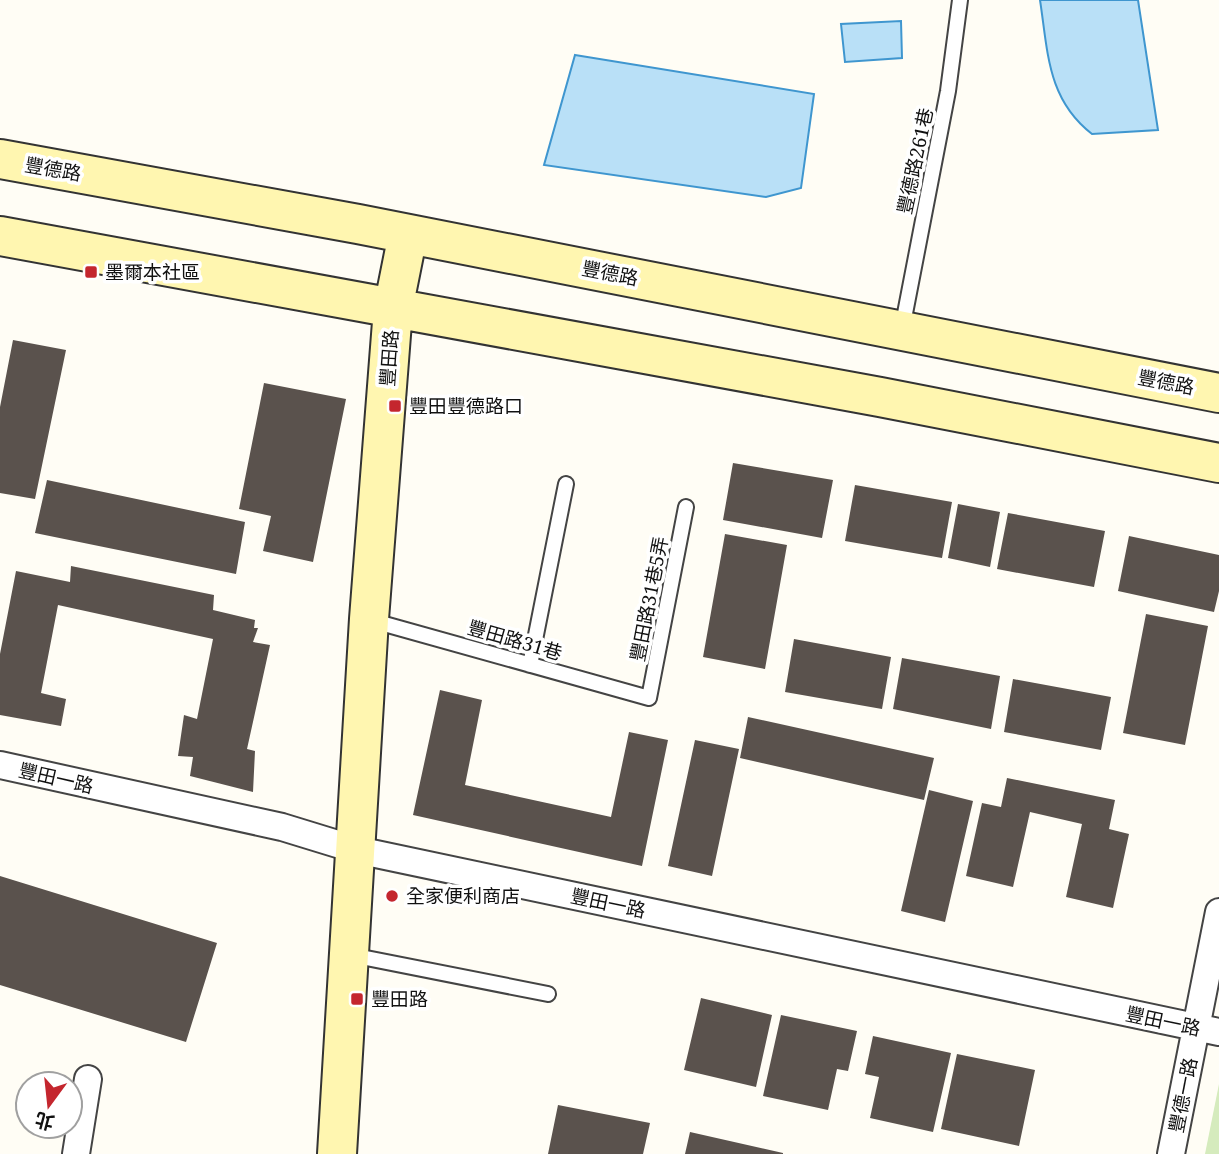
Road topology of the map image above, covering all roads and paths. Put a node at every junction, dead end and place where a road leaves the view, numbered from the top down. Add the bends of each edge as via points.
1 (960, 0) edge
2 (0, 159) edge
3 (408, 234) junction
4 (0, 236) edge
5 (393, 309) junction
6 (902, 329) junction
7 (1219, 393) edge
8 (1219, 463) edge
9 (566, 484) dead end
10 (686, 507) dead end
11 (369, 619) junction
12 (530, 665) junction
13 (649, 698) joint
14 (0, 765) edge
15 (357, 850) junction
16 (1219, 912) edge
17 (350, 954) junction
18 (548, 994) dead end
19 (1208, 1030) edge
20 (88, 1080) dead end
21 (76, 1154) edge
22 (337, 1154) edge
23 (1171, 1154) edge

1 - 6 lane, 豐德路261巷 via 948,91
2 - 3 main road, 豐德路
3 - 5 main road, 豐田路
3 - 6 main road, 豐德路
4 - 5 main road
5 - 8 main road
5 - 11 main road, 豐田路
6 - 7 main road, 豐德路
9 - 12 lane
10 - 13 lane, 豐田路31巷5弄
11 - 12 lane, 豐田路31巷
11 - 15 main road, 豐田路
12 - 13 lane, 豐田路31巷
14 - 15 street, 豐田一路 via 282,828
15 - 17 main road, 豐田路
15 - 19 street, 豐田一路
16 - 19 street, 豐德一路
17 - 18 lane
17 - 22 main road, 豐田路
19 - 23 street, 豐德一路
20 - 21 street

